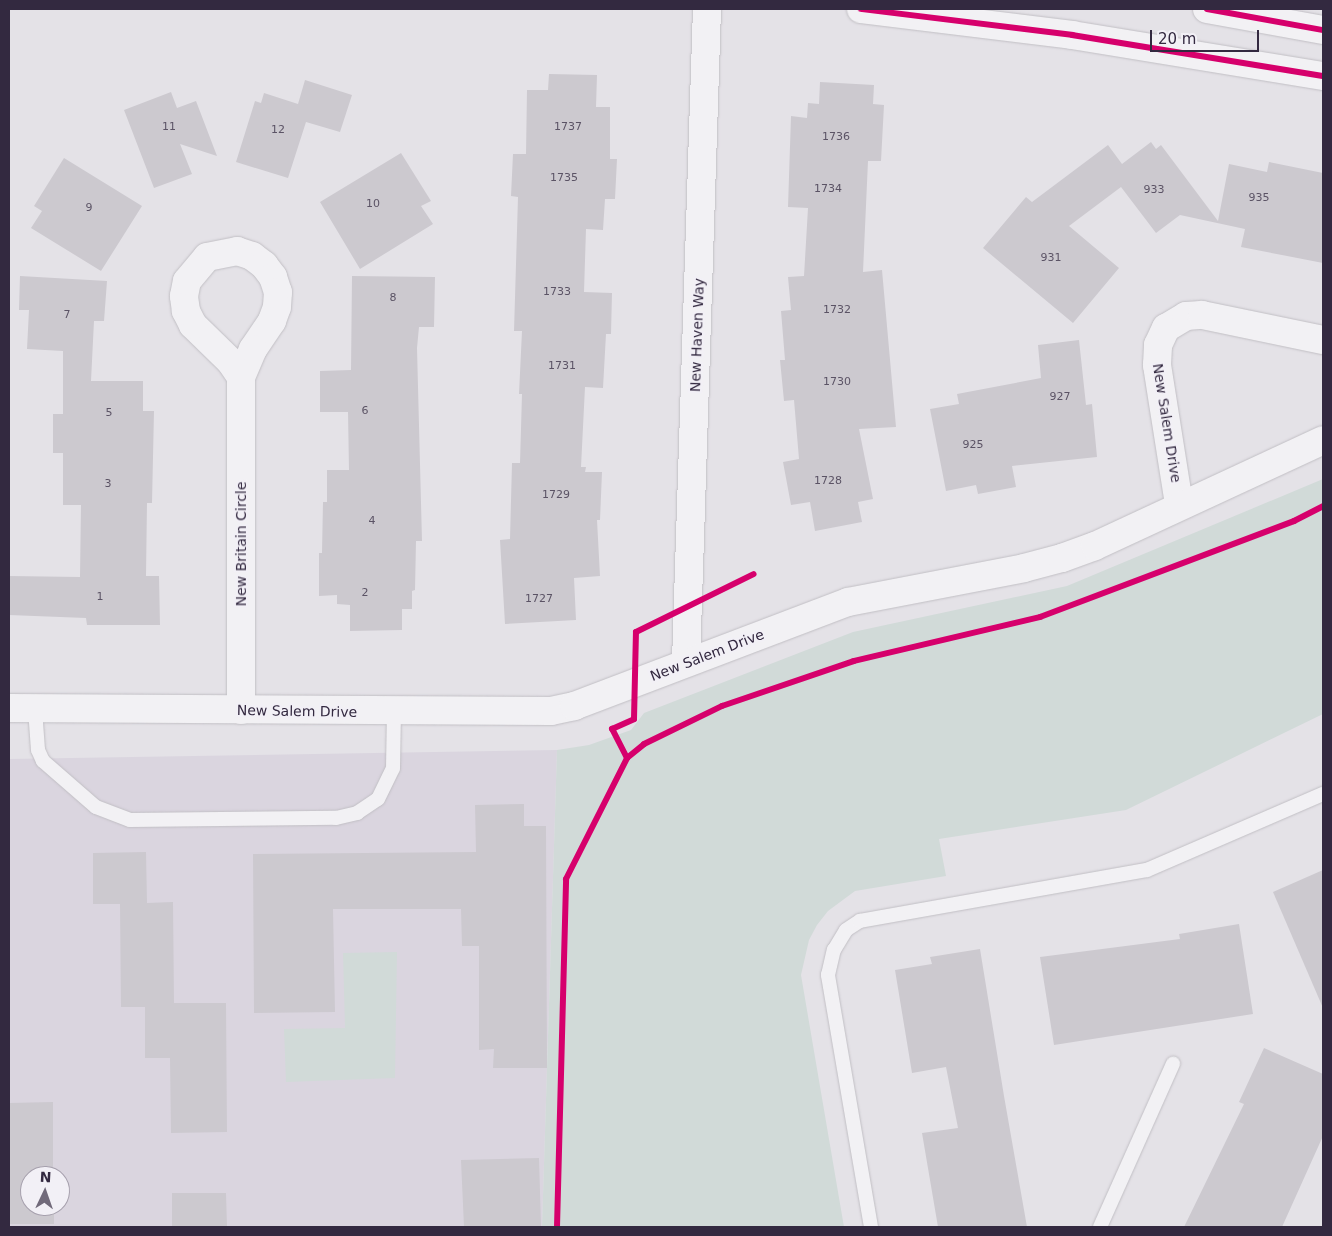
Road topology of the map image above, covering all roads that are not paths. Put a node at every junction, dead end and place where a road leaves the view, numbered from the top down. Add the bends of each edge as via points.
1 (708, 9) edge
2 (861, 9) edge
3 (1207, 9) edge
4 (1323, 30) edge
5 (1323, 76) edge
6 (1323, 340) edge
7 (241, 377) dead end
8 (1323, 440) edge
9 (1180, 504) junction
10 (686, 662) junction
11 (22, 708) edge
12 (241, 710) junction
13 (394, 712) junction
14 (1323, 794) edge
15 (1174, 1064) dead end
16 (871, 1227) edge
17 (1100, 1227) edge

1 - 10 street, New Haven Way
2 - 5 street via 1072,34
3 - 4 street
6 - 9 street, New Salem Drive via 1202,315 1186,316 1166,328 1158,345 1157,365
7 - 12 street, New Britain Circle
8 - 9 street, New Salem Drive
9 - 10 street, New Salem Drive via 1095,546 1062,558 848,602
10 - 13 street, New Salem Drive via 574,706 551,711
11 - 12 street, New Salem Drive
11 - 13 lane via 43,761 96,807 130,820 336,818 358,813 378,799 394,768
12 - 13 street, New Salem Drive
14 - 16 lane via 1147,870 860,921 846,930 834,950 828,975
15 - 17 lane

